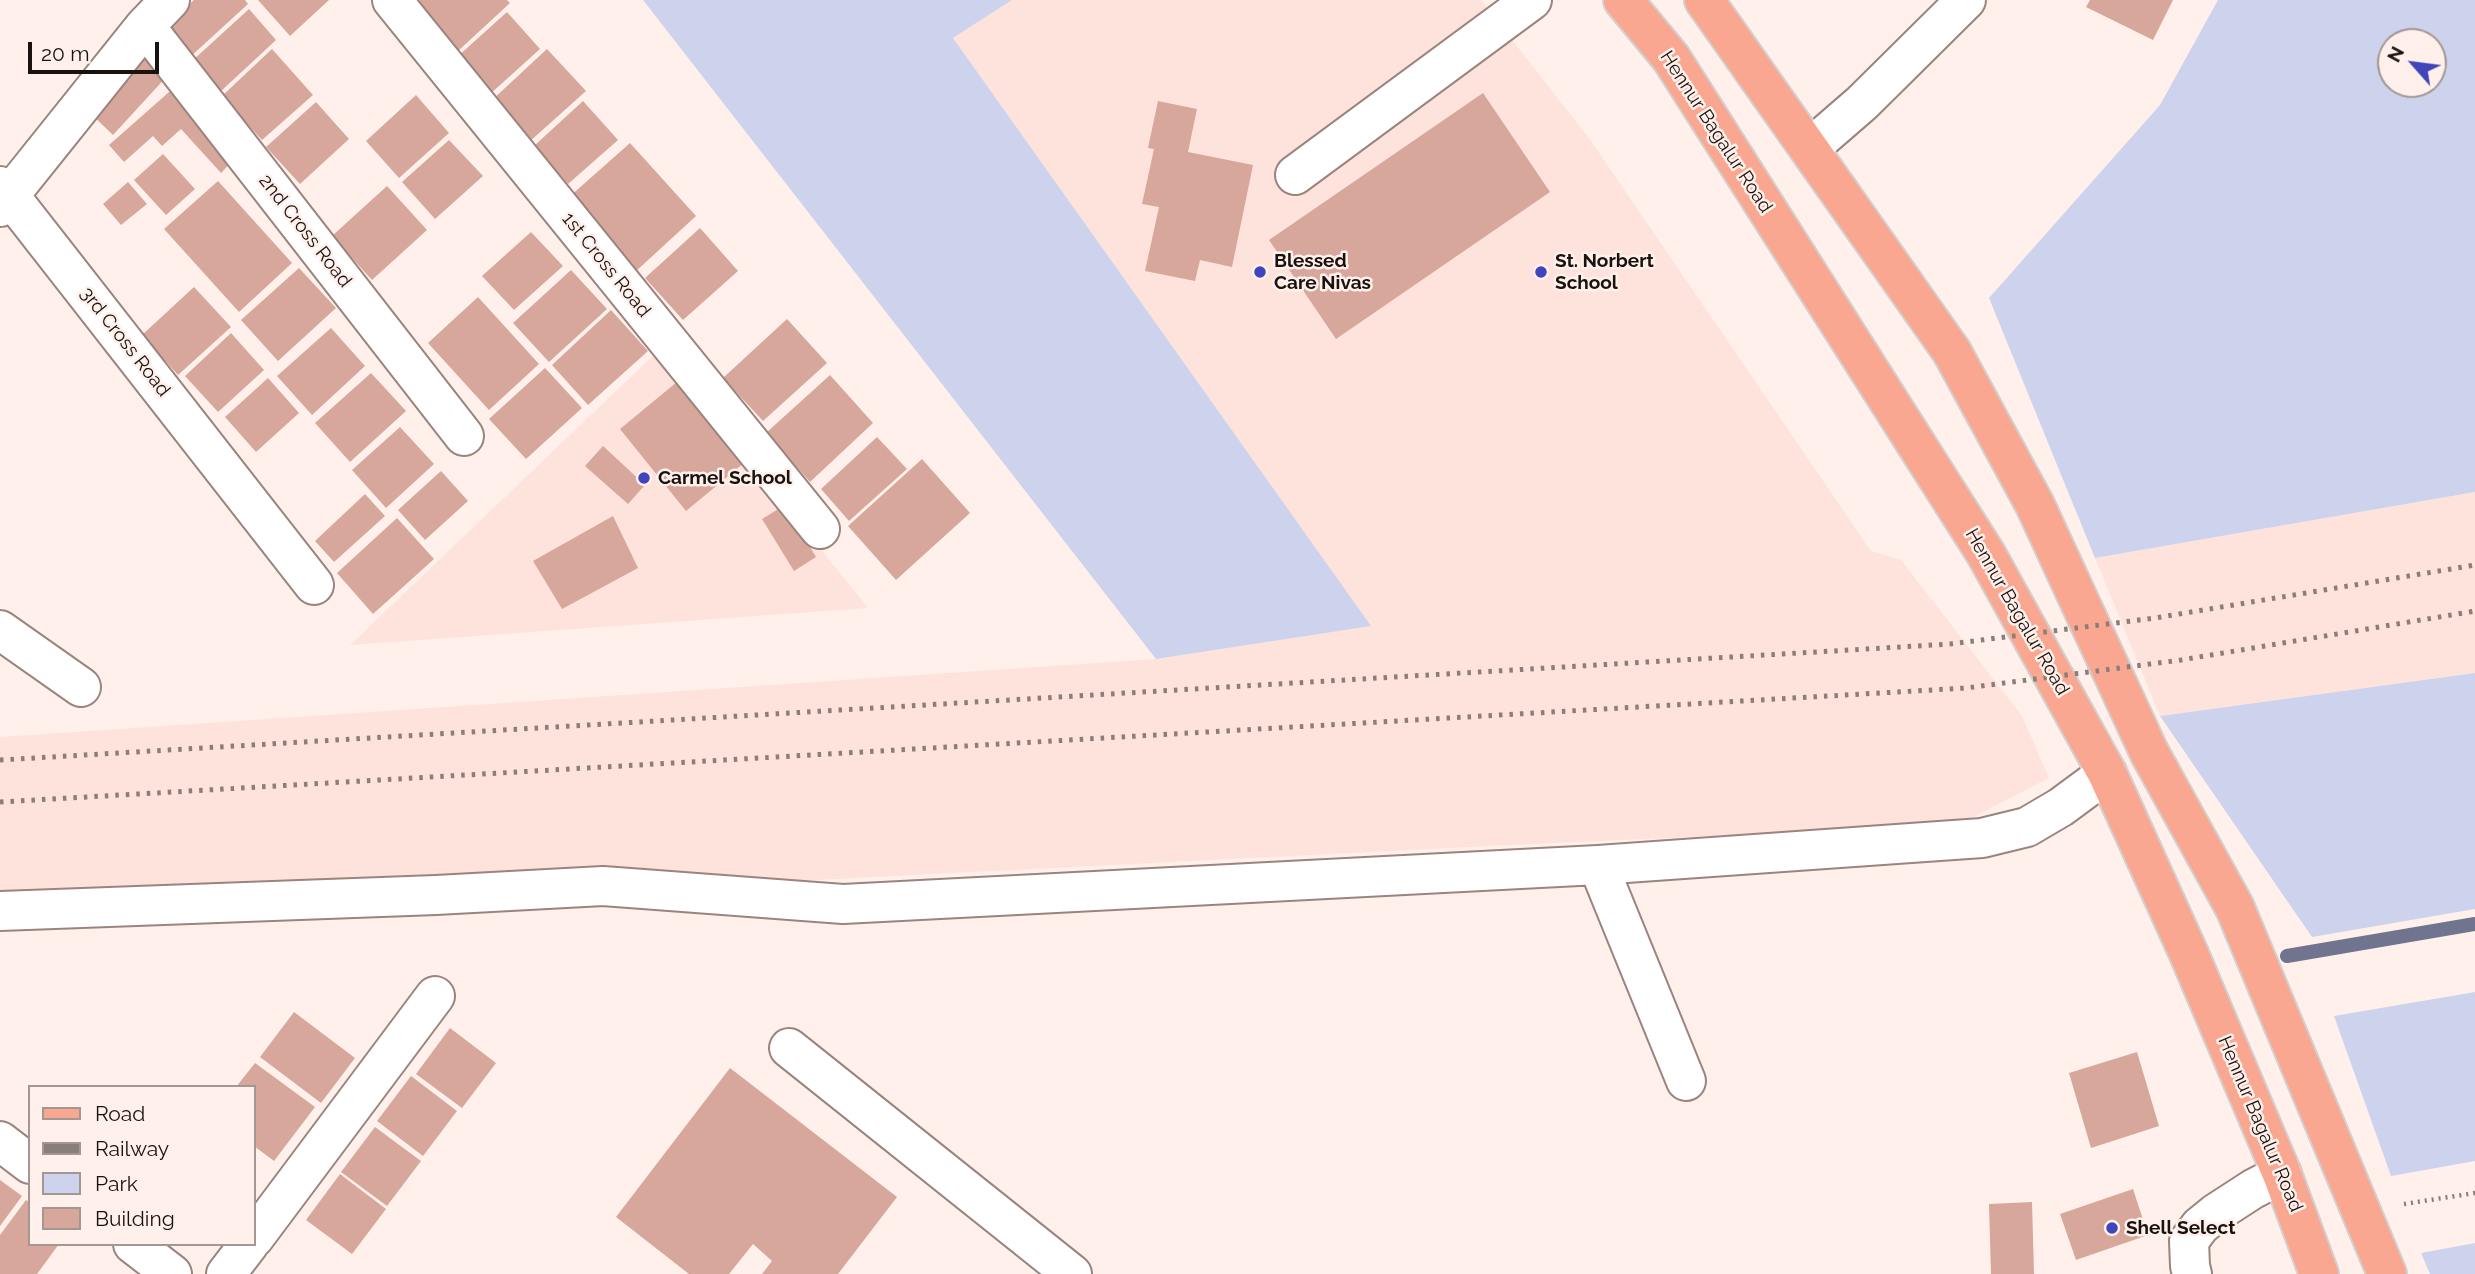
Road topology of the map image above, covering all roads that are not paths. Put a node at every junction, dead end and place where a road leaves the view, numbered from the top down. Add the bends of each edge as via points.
1 (392, 0) edge
2 (1532, 0) edge
3 (1623, 0) edge
4 (1704, 0) edge
5 (1966, 0) edge
6 (157, 13) edge
7 (1810, 148) junction
8 (1295, 175) dead end
9 (3, 196) edge
10 (464, 436) dead end
11 (821, 529) dead end
12 (314, 585) dead end
13 (0, 630) edge
14 (81, 687) dead end
15 (2107, 773) junction
16 (1598, 865) junction
17 (0, 911) edge
18 (435, 996) dead end
19 (789, 1048) dead end
20 (1686, 1081) dead end
21 (2315, 1098) junction
22 (2260, 1123) junction
23 (0, 1141) edge
24 (28, 1162) edge
25 (2282, 1174) junction
26 (256, 1234) edge
27 (136, 1246) edge
28 (247, 1246) edge
29 (172, 1274) edge
30 (226, 1274) edge
31 (1072, 1274) edge
32 (2192, 1274) edge
33 (2319, 1274) edge
34 (2387, 1274) edge

1 - 11 street, 1st Cross Road
2 - 8 street
3 - 15 main road, Hennur Bagalur Road via 1671,58 1986,554
4 - 7 main road
5 - 7 street
6 - 9 street
6 - 10 street, 2nd Cross Road
7 - 21 main road via 1952,352 2035,505 2149,752 2235,908
9 - 12 street, 3rd Cross Road
13 - 14 street
15 - 16 street via 2027,827 1982,838
15 - 22 main road, Hennur Bagalur Road
16 - 17 street via 843,904 603,886
16 - 20 street
18 - 26 street
19 - 31 street
21 - 22 main road
21 - 34 main road
22 - 25 main road, Hennur Bagalur Road
23 - 24 street
25 - 32 street via 2200,1226 2189,1241
25 - 33 main road, Hennur Bagalur Road
27 - 29 street
28 - 30 street

